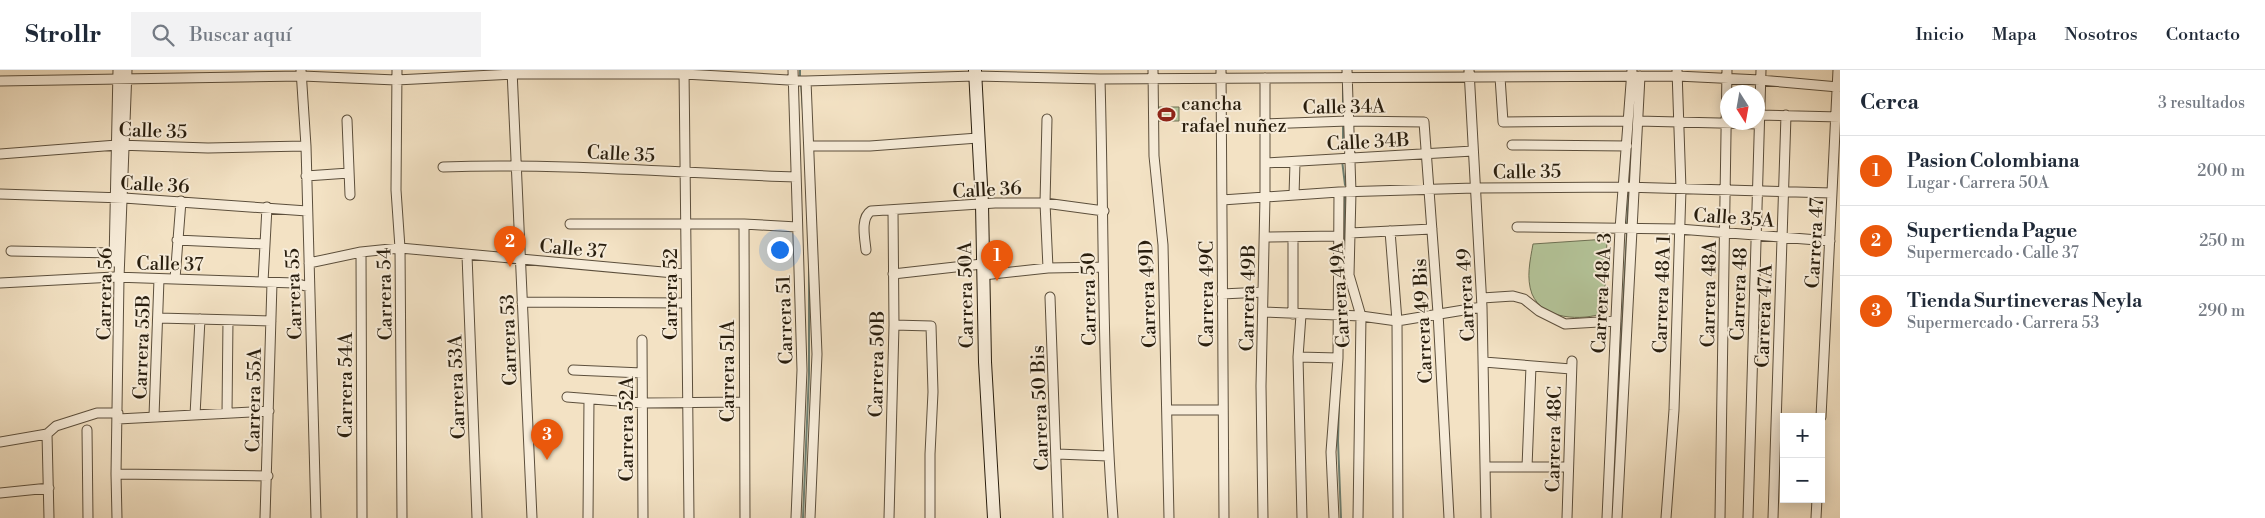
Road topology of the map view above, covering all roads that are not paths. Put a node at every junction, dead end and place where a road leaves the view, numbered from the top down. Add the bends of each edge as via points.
1 (397, 70) edge
2 (793, 70) edge
3 (1761, 70) edge
4 (1838, 70) edge
5 (512, 72) edge
6 (684, 72) edge
7 (302, 73) edge
8 (975, 73) edge
9 (1677, 73) edge
10 (1152, 74) edge
11 (1221, 74) edge
12 (1348, 74) edge
13 (1469, 74) edge
14 (1635, 74) edge
15 (1727, 74) edge
16 (122, 76) edge
17 (1500, 77) junction
18 (1265, 78) junction
19 (1100, 79) junction
20 (396, 80) junction
21 (800, 80) junction
22 (1760, 80) junction
23 (0, 81) edge
24 (1760, 85) edge
25 (1838, 87) junction
26 (1786, 116) junction
27 (1838, 116) edge
28 (1047, 118) dead end
29 (1765, 119) edge
30 (347, 120) dead end
31 (1348, 121) junction
32 (1628, 121) junction
33 (1638, 121) junction
34 (1424, 122) joint
35 (1678, 122) junction
36 (1720, 123) edge
37 (1266, 124) junction
38 (1727, 130) edge
39 (1759, 130) edge
40 (978, 138) junction
41 (121, 145) junction
42 (1512, 145) dead end
43 (306, 146) junction
44 (809, 146) junction
45 (1627, 146) junction
46 (1473, 151) junction
47 (0, 154) edge
48 (1426, 154) junction
49 (1350, 158) junction
50 (1265, 163) junction
51 (1295, 163) junction
52 (517, 164) junction
53 (443, 166) dead end
54 (349, 173) junction
55 (684, 173) junction
56 (802, 173) junction
57 (306, 176) junction
58 (1630, 187) junction
59 (1476, 188) junction
60 (1681, 189) junction
61 (1430, 190) junction
62 (1726, 190) junction
63 (1757, 190) junction
64 (1784, 191) junction
65 (1339, 192) junction
66 (1351, 192) junction
67 (1832, 192) junction
68 (0, 194) edge
69 (350, 195) dead end
70 (1294, 195) junction
71 (1266, 197) junction
72 (120, 198) junction
73 (1222, 200) junction
74 (181, 201) junction
75 (1045, 203) junction
76 (982, 204) junction
77 (267, 208) junction
78 (307, 211) junction
79 (893, 211) junction
80 (1104, 211) junction
81 (570, 224) dead end
82 (744, 224) junction
83 (686, 225) junction
84 (797, 227) junction
85 (1517, 227) dead end
86 (1432, 229) junction
87 (1627, 229) junction
88 (1679, 229) junction
89 (1390, 231) junction
90 (1725, 232) junction
91 (1350, 233) junction
92 (1756, 234) junction
93 (1338, 236) junction
94 (1782, 236) junction
95 (1265, 237) junction
96 (1293, 237) junction
97 (177, 240) junction
98 (1830, 240) junction
99 (264, 244) junction
100 (400, 248) junction
101 (866, 250) dead end
102 (11, 251) dead end
103 (361, 252) junction
104 (114, 253) junction
105 (467, 255) junction
106 (521, 260) junction
107 (309, 263) junction
108 (1104, 267) junction
109 (1048, 268) junction
110 (983, 270) junction
111 (685, 274) junction
112 (893, 274) junction
113 (116, 278) junction
114 (159, 278) junction
115 (176, 279) junction
116 (267, 282) junction
117 (0, 283) edge
118 (309, 287) junction
119 (1263, 292) junction
120 (1222, 294) junction
121 (1050, 297) dead end
122 (522, 302) junction
123 (1482, 302) junction
124 (686, 303) junction
125 (1264, 312) junction
126 (1438, 313) junction
127 (1338, 314) junction
128 (1297, 315) junction
129 (1360, 316) junction
130 (158, 318) junction
131 (200, 319) junction
132 (228, 320) junction
133 (271, 321) junction
134 (1397, 321) junction
135 (1616, 321) junction
136 (894, 325) junction
137 (642, 340) dead end
138 (1298, 357) junction
139 (1338, 358) junction
140 (1484, 362) junction
141 (1531, 366) junction
142 (573, 370) dead end
143 (642, 373) junction
144 (567, 397) dead end
145 (589, 399) junction
146 (688, 402) junction
147 (743, 402) junction
148 (643, 403) junction
149 (1167, 410) junction
150 (1223, 410) junction
151 (269, 411) junction
152 (227, 413) junction
153 (1821, 413) edge
154 (195, 415) junction
155 (118, 416) junction
156 (154, 416) junction
157 (87, 430) dead end
158 (47, 434) junction
159 (0, 442) edge
160 (1057, 454) junction
161 (1108, 456) junction
162 (1487, 467) junction
163 (1528, 467) junction
164 (1567, 467) junction
165 (116, 474) junction
166 (268, 476) junction
167 (49, 488) junction
168 (0, 493) edge
169 (1817, 503) edge
170 (796, 514) edge
171 (49, 518) edge
172 (88, 518) edge
173 (118, 518) edge
174 (266, 518) edge
175 (316, 518) edge
176 (362, 518) edge
177 (402, 518) edge
178 (477, 518) edge
179 (532, 518) edge
180 (588, 518) edge
181 (643, 518) edge
182 (689, 518) edge
183 (745, 518) edge
184 (810, 518) edge
185 (889, 518) edge
186 (930, 518) edge
187 (994, 518) edge
188 (1058, 518) edge
189 (1113, 518) edge
190 (1169, 518) edge
191 (1224, 518) edge
192 (1262, 518) edge
193 (1302, 518) edge
194 (1334, 518) edge
195 (1358, 518) edge
196 (1398, 518) edge
197 (1449, 518) edge
198 (1486, 518) edge
199 (1567, 518) edge
200 (1607, 518) edge
201 (1616, 518) edge
202 (1666, 518) edge
203 (1720, 518) edge
204 (1748, 518) edge
205 (1773, 518) edge
206 (1816, 518) edge

1 - 20 street, Carrera 54
2 - 21 street, Carrera 51
3 - 22 street, Carrera 48
4 - 25 street, Carrera 47
5 - 6 street
5 - 20 street
5 - 52 street, Carrera 53
6 - 21 street
6 - 55 street, Carrera 52
7 - 16 street
7 - 20 street
7 - 43 street, Carrera 55
8 - 19 street
8 - 21 street
8 - 40 street, Carrera 50A
9 - 14 street
9 - 15 street
9 - 35 street, Carrera 48A 1
10 - 11 street
10 - 19 street
10 - 149 street, Carrera 49D via 1154,156 1163,245
11 - 18 street
11 - 73 street, Carrera 49C
12 - 13 street
12 - 18 street
12 - 31 street, Carrera 49A
13 - 17 street
13 - 46 street, Carrera 49
14 - 17 street
14 - 32 street
14 - 33 street
15 - 22 street
16 - 23 street
16 - 41 street, Carrera 56
17 - 32 street via 1503,122
18 - 37 street, Carrera 49B
19 - 80 street, Carrera 50
20 - 100 street, Carrera 54 via 396,190
21 - 44 street
21 - 56 street, Carrera 51
22 - 24 street, Carrera 48
22 - 25 street
25 - 27 street, Carrera 47
26 - 27 street
26 - 29 street
26 - 64 street, Carrera 47A
27 - 67 street, Carrera 47
28 - 75 street
30 - 54 street
31 - 34 street, Calle 34A
31 - 37 street, Calle 34A
31 - 49 street, Carrera 49A
32 - 45 street
33 - 35 street
33 - 58 street
34 - 48 street, Carrera 49 Bis
35 - 36 street
35 - 60 street, Carrera 48A 1
37 - 50 street, Carrera 49B
38 - 62 street, Carrera 48A
39 - 63 street, Carrera 48
40 - 44 street via 870,146
40 - 76 street, Carrera 50A
41 - 43 street, Calle 35 via 208,148
41 - 47 street, Calle 35
41 - 72 street, Carrera 56
42 - 45 street
43 - 57 street, Carrera 55
44 - 56 street
45 - 58 street
46 - 48 street, Calle 34B
46 - 59 street, Carrera 49
48 - 49 street, Calle 34B
48 - 61 street, Carrera 49 Bis
49 - 51 street, Calle 34B
49 - 66 street, Carrera 49A
50 - 51 street, Calle 34B
50 - 71 street, Carrera 49B
51 - 70 street
52 - 53 street, Calle 35
52 - 55 street, Calle 35
52 - 106 street, Carrera 53
54 - 57 street
54 - 69 street
55 - 56 street, Calle 35
55 - 83 street, Carrera 52
56 - 84 street, Carrera 51
56 - 184 street via 817,354
57 - 78 street, Carrera 55
58 - 59 street, Calle 35
58 - 60 street, Calle 35
58 - 87 street
59 - 61 street, Calle 35
59 - 123 street, Carrera 49
60 - 62 street, Calle 35
60 - 88 street, Carrera 48A 1
61 - 66 street, Calle 35
61 - 86 street, Carrera 49 Bis
62 - 63 street, Calle 35
62 - 90 street, Carrera 48A
63 - 64 street, Calle 35
63 - 92 street, Carrera 48
64 - 67 street, Calle 35
64 - 94 street, Carrera 47A
65 - 66 street, Calle 35
65 - 70 street, Calle 35
65 - 93 street
66 - 91 street, Carrera 49A
67 - 98 street, Carrera 47
68 - 72 street, Calle 36
70 - 71 street, Calle 35
71 - 73 street, Calle 35
71 - 95 street, Carrera 49B
72 - 74 street, Calle 36
72 - 104 street, Carrera 56
72 - 113 street, Carrera 56
73 - 120 street, Carrera 49C
74 - 77 street, Calle 36
74 - 97 street, Carrera 55B
75 - 76 street, Calle 36
75 - 80 street, Calle 36
75 - 109 street
76 - 79 street, Calle 36
76 - 110 street, Carrera 50A
77 - 78 street, Calle 36
77 - 99 street, Carrera 55A
78 - 107 street, Carrera 55
79 - 101 street, Calle 36 via 867,213
79 - 112 street, Carrera 50B
80 - 108 street, Carrera 50
81 - 83 street
82 - 83 street
82 - 84 street
82 - 147 street, Carrera 51A
83 - 111 street, Carrera 52
84 - 170 street, Carrera 51 via 802,370
85 - 87 street, Calle 35A
86 - 89 street
86 - 126 street, Carrera 49 Bis
87 - 88 street, Calle 35A
87 - 135 street, Carrera 48A 3
87 - 201 street
88 - 90 street, Calle 35A
88 - 202 street, Carrera 48A 1 via 1674,410
89 - 91 street
89 - 134 street
90 - 92 street, Calle 35A
90 - 203 street, Carrera 48A
91 - 129 street, Carrera 49A via 1350,274
92 - 94 street, Calle 35A
92 - 204 street, Carrera 48
93 - 96 street
93 - 127 street
94 - 98 street, Calle 35A
94 - 205 street, Carrera 47A
95 - 96 street
95 - 119 street, Carrera 49B
96 - 128 street, Carrera 49A
97 - 99 street
97 - 115 street, Carrera 55B
98 - 153 street, Carrera 47
99 - 116 street, Carrera 55A
100 - 103 street, Calle 37
100 - 105 street, Calle 37
100 - 177 street, Carrera 54
102 - 104 street
103 - 107 street, Calle 37
103 - 176 street, Carrera 54A
104 - 113 street, Carrera 56
105 - 106 street, Calle 37
105 - 178 street, Carrera 53A
106 - 111 street, Calle 37
106 - 122 street, Carrera 53
107 - 118 street, Carrera 55
108 - 109 street
108 - 161 street, Carrera 50
109 - 110 street
110 - 112 street
110 - 187 street, Carrera 50A
111 - 124 street, Carrera 52
112 - 136 street, Carrera 50B
113 - 114 street, Calle 37
113 - 117 street, Calle 37
113 - 155 street, Carrera 56
114 - 115 street, Calle 37
114 - 130 street, Carrera 55B
115 - 116 street, Calle 37
116 - 118 street, Calle 37
116 - 133 street, Carrera 55A
118 - 175 street, Carrera 55
119 - 120 street
119 - 125 street, Carrera 49B
120 - 150 street, Carrera 49C
121 - 160 street, Carrera 50 Bis
122 - 124 street
122 - 179 street, Carrera 53
123 - 126 street
123 - 135 street via 1513,296 1524,299 1565,324
123 - 140 street, Carrera 49
124 - 146 street, Carrera 52
125 - 128 street
125 - 192 street, Carrera 49B
126 - 134 street
126 - 197 street, Carrera 49 Bis
127 - 128 street
127 - 129 street
127 - 139 street
128 - 138 street, Carrera 49A
129 - 134 street
129 - 195 street, Carrera 49A
130 - 131 street
130 - 156 street, Carrera 55B
131 - 132 street
131 - 154 street
132 - 133 street
132 - 152 street
133 - 151 street, Carrera 55A
134 - 196 street
135 - 200 street, Carrera 48A 3
136 - 185 street, Carrera 50B
136 - 186 street via 931,326
137 - 143 street, Carrera 52A
138 - 139 street
138 - 193 street, Carrera 49A
139 - 194 street via 1332,452
140 - 141 street
140 - 162 street, Carrera 49
141 - 163 street
141 - 164 street, Carrera 48C via 1571,365
142 - 143 street
143 - 148 street, Carrera 52A
144 - 145 street
145 - 148 street
145 - 180 street
146 - 147 street
146 - 148 street
146 - 182 street, Carrera 52
147 - 183 street, Carrera 51A
148 - 181 street, Carrera 52A
149 - 150 street
149 - 190 street, Carrera 49D
150 - 191 street, Carrera 49C
151 - 152 street
151 - 166 street, Carrera 55A
152 - 154 street
154 - 156 street
155 - 156 street
155 - 158 street via 97,413 56,426
155 - 165 street, Carrera 56
157 - 172 street
158 - 159 street
158 - 167 street
160 - 161 street
160 - 188 street, Carrera 50 Bis
161 - 189 street, Carrera 50
162 - 163 street
162 - 198 street, Carrera 49
163 - 164 street
164 - 199 street, Carrera 48C
165 - 166 street
165 - 173 street, Carrera 56
166 - 174 street, Carrera 55A
167 - 168 street
167 - 171 street
169 - 206 street

